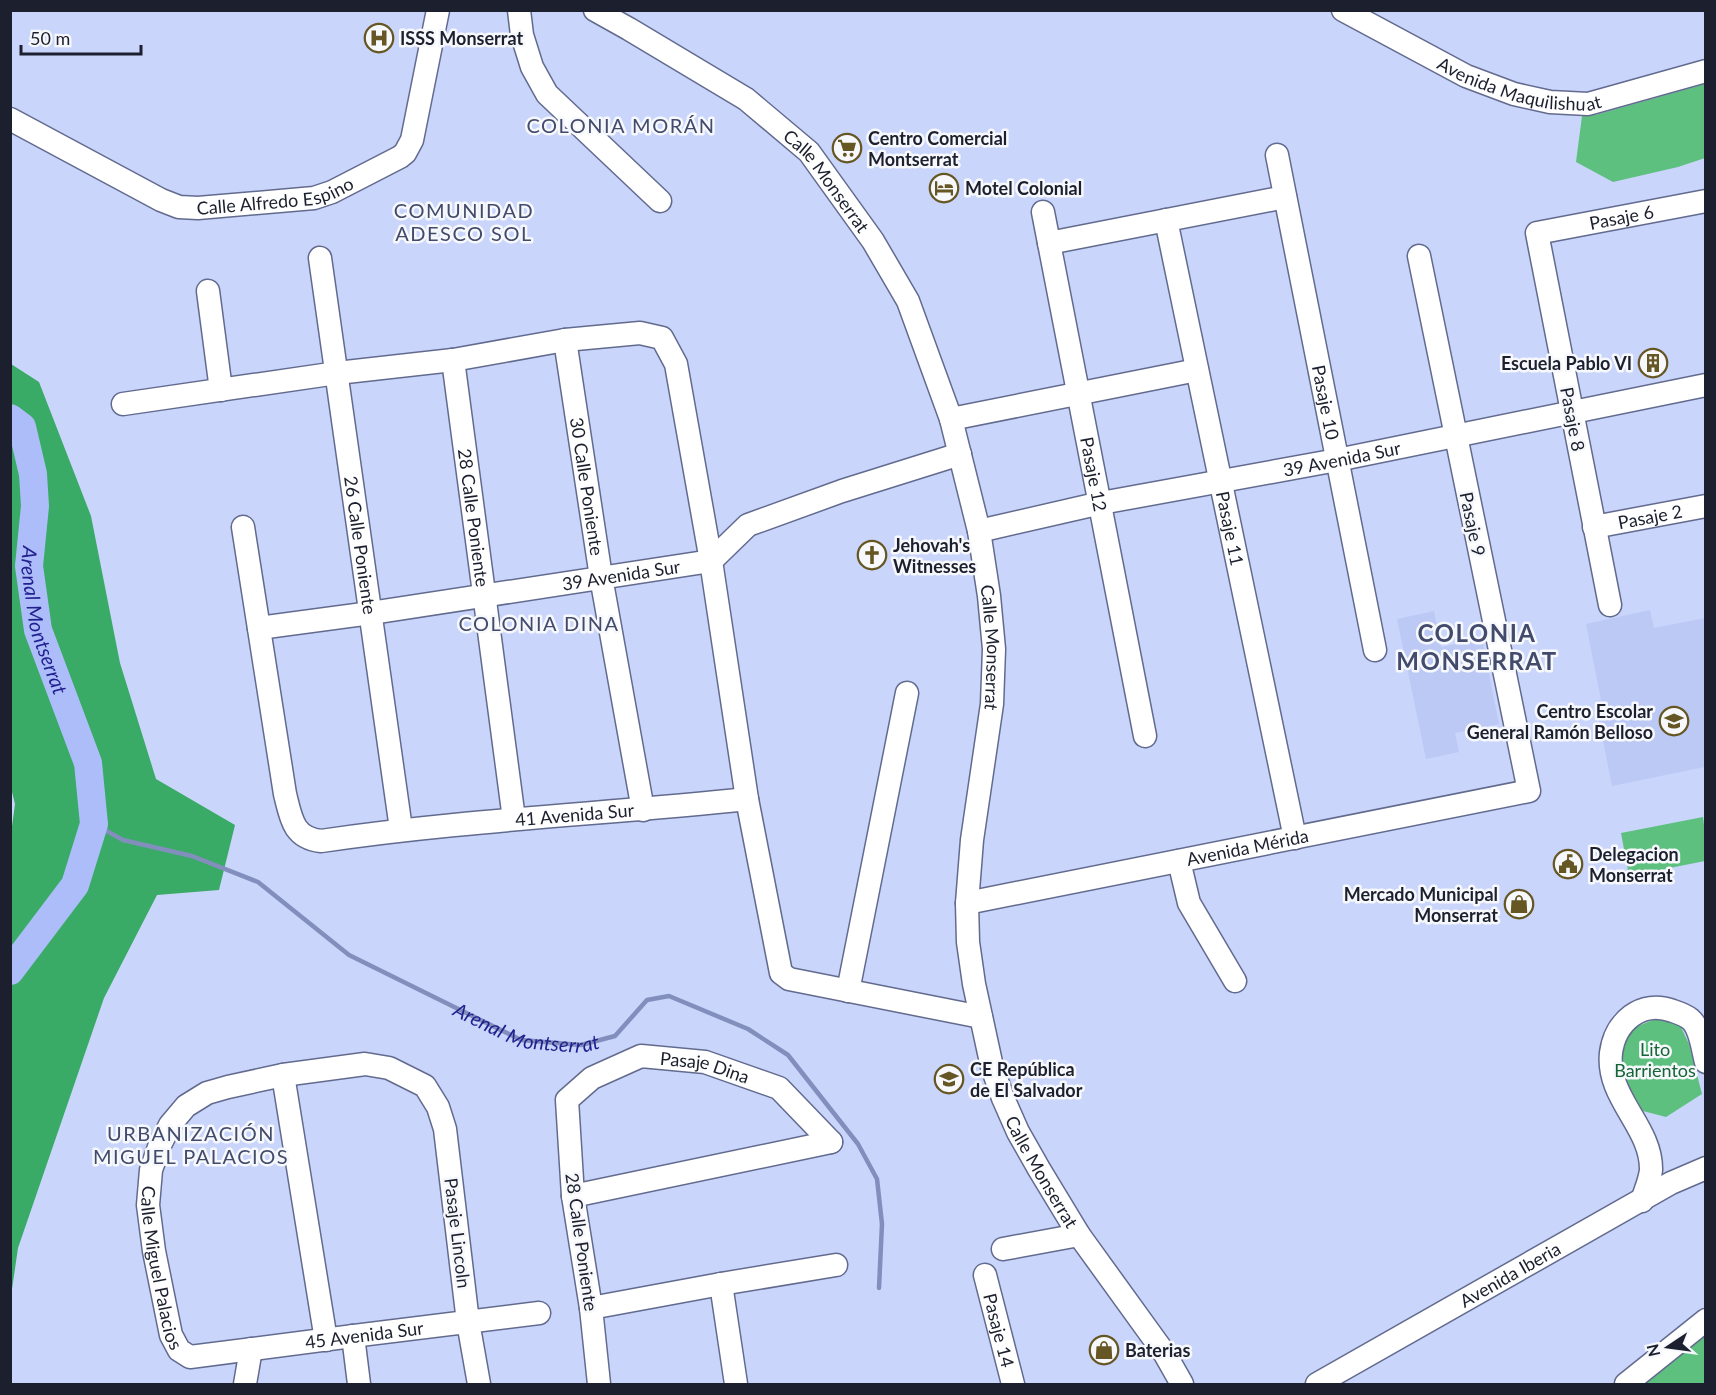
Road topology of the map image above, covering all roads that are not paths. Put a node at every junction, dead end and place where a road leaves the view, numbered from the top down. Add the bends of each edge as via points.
1 (438, 10) edge
2 (519, 10) edge
3 (595, 10) edge
4 (1343, 10) edge
5 (1706, 71) edge
6 (10, 119) edge
7 (1277, 155) dead end
8 (1285, 197) junction
9 (660, 201) dead end
10 (1706, 201) edge
11 (1043, 212) dead end
12 (1166, 220) junction
13 (1537, 233) joint
14 (1049, 243) junction
15 (1419, 256) dead end
16 (320, 258) dead end
17 (208, 291) dead end
18 (565, 340) junction
19 (453, 360) junction
20 (1197, 370) junction
21 (337, 373) junction
22 (1706, 385) edge
23 (221, 390) junction
24 (1078, 394) junction
25 (123, 404) dead end
26 (1572, 412) junction
27 (951, 419) junction
28 (1456, 436) junction
29 (960, 454) junction
30 (1337, 460) junction
31 (1220, 480) junction
32 (1101, 504) junction
33 (1706, 506) edge
34 (243, 527) dead end
35 (1594, 527) junction
36 (979, 531) junction
37 (711, 561) junction
38 (601, 577) junction
39 (484, 595) junction
40 (1610, 605) dead end
41 (371, 613) junction
42 (260, 628) junction
43 (1375, 650) dead end
44 (907, 693) dead end
45 (1145, 736) dead end
46 (1529, 791) joint
47 (747, 799) junction
48 (643, 810) junction
49 (514, 819) junction
50 (401, 830) junction
51 (1295, 837) junction
52 (1179, 861) junction
53 (967, 903) junction
54 (1235, 981) dead end
55 (848, 990) junction
56 (981, 1017) junction
57 (1706, 1062) edge
58 (283, 1075) junction
59 (425, 1086) joint
60 (567, 1100) joint
61 (1706, 1168) edge
62 (573, 1196) junction
63 (1642, 1201) junction
64 (1079, 1235) junction
65 (1003, 1249) dead end
66 (836, 1265) dead end
67 (986, 1275) dead end
68 (721, 1284) junction
69 (1123, 1294) junction
70 (591, 1308) junction
71 (539, 1313) dead end
72 (1706, 1320) edge
73 (468, 1322) junction
74 (353, 1336) junction
75 (326, 1340) junction
76 (251, 1349) junction
77 (190, 1357) joint
78 (245, 1384) edge
79 (359, 1384) edge
80 (479, 1384) edge
81 (599, 1384) edge
82 (736, 1384) edge
83 (1013, 1384) edge
84 (1168, 1384) edge
85 (1182, 1384) edge
86 (1317, 1384) edge
87 (1626, 1384) edge

1 - 6 street, Calle Alfredo Espino via 409,147 393,161 314,198 179,207
2 - 9 street via 532,67 547,94
3 - 27 street, Calle Monserrat via 746,99 809,152 873,241 909,301
4 - 5 street, Avenida Maquilishuat via 1466,76 1514,94 1550,102 1588,104
7 - 8 street, Pasaje 10
8 - 12 street
8 - 30 street, Pasaje 10
10 - 13 street, Pasaje 6
11 - 14 street, Pasaje 12
12 - 14 street
12 - 20 street, Pasaje 11
13 - 26 street, Pasaje 8
14 - 24 street, Pasaje 12
15 - 28 street, Pasaje 9
16 - 21 street, 26 Calle Poniente
17 - 23 street
18 - 19 street
18 - 37 street via 640,333 662,338 676,364
18 - 38 street, 30 Calle Poniente
19 - 21 street
19 - 39 street, 28 Calle Poniente
20 - 24 street
20 - 31 street, Pasaje 11
21 - 23 street
21 - 41 street, 26 Calle Poniente
22 - 26 street, 39 Avenida Sur
23 - 25 street
24 - 27 street
24 - 32 street, Pasaje 12
26 - 28 street, 39 Avenida Sur
26 - 35 street, Pasaje 8
27 - 29 street, Calle Monserrat
28 - 30 street, 39 Avenida Sur
28 - 46 street, Pasaje 9
29 - 36 street, Calle Monserrat
29 - 37 street via 748,525
30 - 31 street, 39 Avenida Sur
30 - 43 street, Pasaje 10
31 - 32 street, 39 Avenida Sur
31 - 51 street, Pasaje 11
32 - 36 street, 39 Avenida Sur
32 - 45 street, Pasaje 12
33 - 35 street, Pasaje 2
34 - 42 street
35 - 40 street, Pasaje 8
36 - 53 street, Calle Monserrat via 988,586 992,693
37 - 38 street, 39 Avenida Sur
37 - 47 street
38 - 39 street, 39 Avenida Sur
38 - 48 street, 30 Calle Poniente
39 - 41 street, 39 Avenida Sur
39 - 49 street, 28 Calle Poniente
41 - 42 street, 39 Avenida Sur
41 - 50 street, 26 Calle Poniente
42 - 50 street, 41 Avenida Sur via 285,794 300,835 321,842
44 - 55 street
46 - 51 street, Avenida Mérida
47 - 48 street, 41 Avenida Sur
47 - 55 street via 781,973 789,979
48 - 49 street, 41 Avenida Sur
49 - 50 street, 41 Avenida Sur
51 - 52 street, Avenida Mérida
52 - 53 street, Avenida Mérida
52 - 54 street via 1189,903
53 - 56 street, Calle Monserrat via 968,942
55 - 56 street
56 - 64 street, Calle Monserrat via 1002,1098
57 - 63 street via 1698,1032 1686,1016 1667,1009 1645,1010 1631,1016 1619,1028 1612,1051 1613,1079 1644,1140 1651,1163
58 - 59 street, Calle Miguel Palacios via 365,1064 389,1068
58 - 75 street
58 - 77 street, Calle Miguel Palacios via 207,1093 186,1106 170,1125 151,1170 148,1205 171,1335 179,1350
59 - 73 street, Pasaje Lincoln via 445,1129
60 - 62 street, 28 Calle Poniente
60 - 62 street, Pasaje Dina via 592,1078 641,1056 705,1062 779,1088 831,1142
61 - 63 street, Avenida Iberia
62 - 70 street, 28 Calle Poniente
63 - 86 street, Avenida Iberia
64 - 65 street
64 - 69 street, Calle Monserrat
66 - 68 street
67 - 83 street, Pasaje 14
68 - 70 street
68 - 82 street
69 - 84 street, Calle Monserrat
69 - 85 street, Calle Monserrat
70 - 81 street, 28 Calle Poniente
71 - 73 street, 45 Avenida Sur
72 - 87 street
73 - 74 street, 45 Avenida Sur
73 - 80 street, Pasaje Lincoln
74 - 75 street, 45 Avenida Sur
74 - 79 street
75 - 76 street, 45 Avenida Sur
76 - 77 street, 45 Avenida Sur
76 - 78 street

